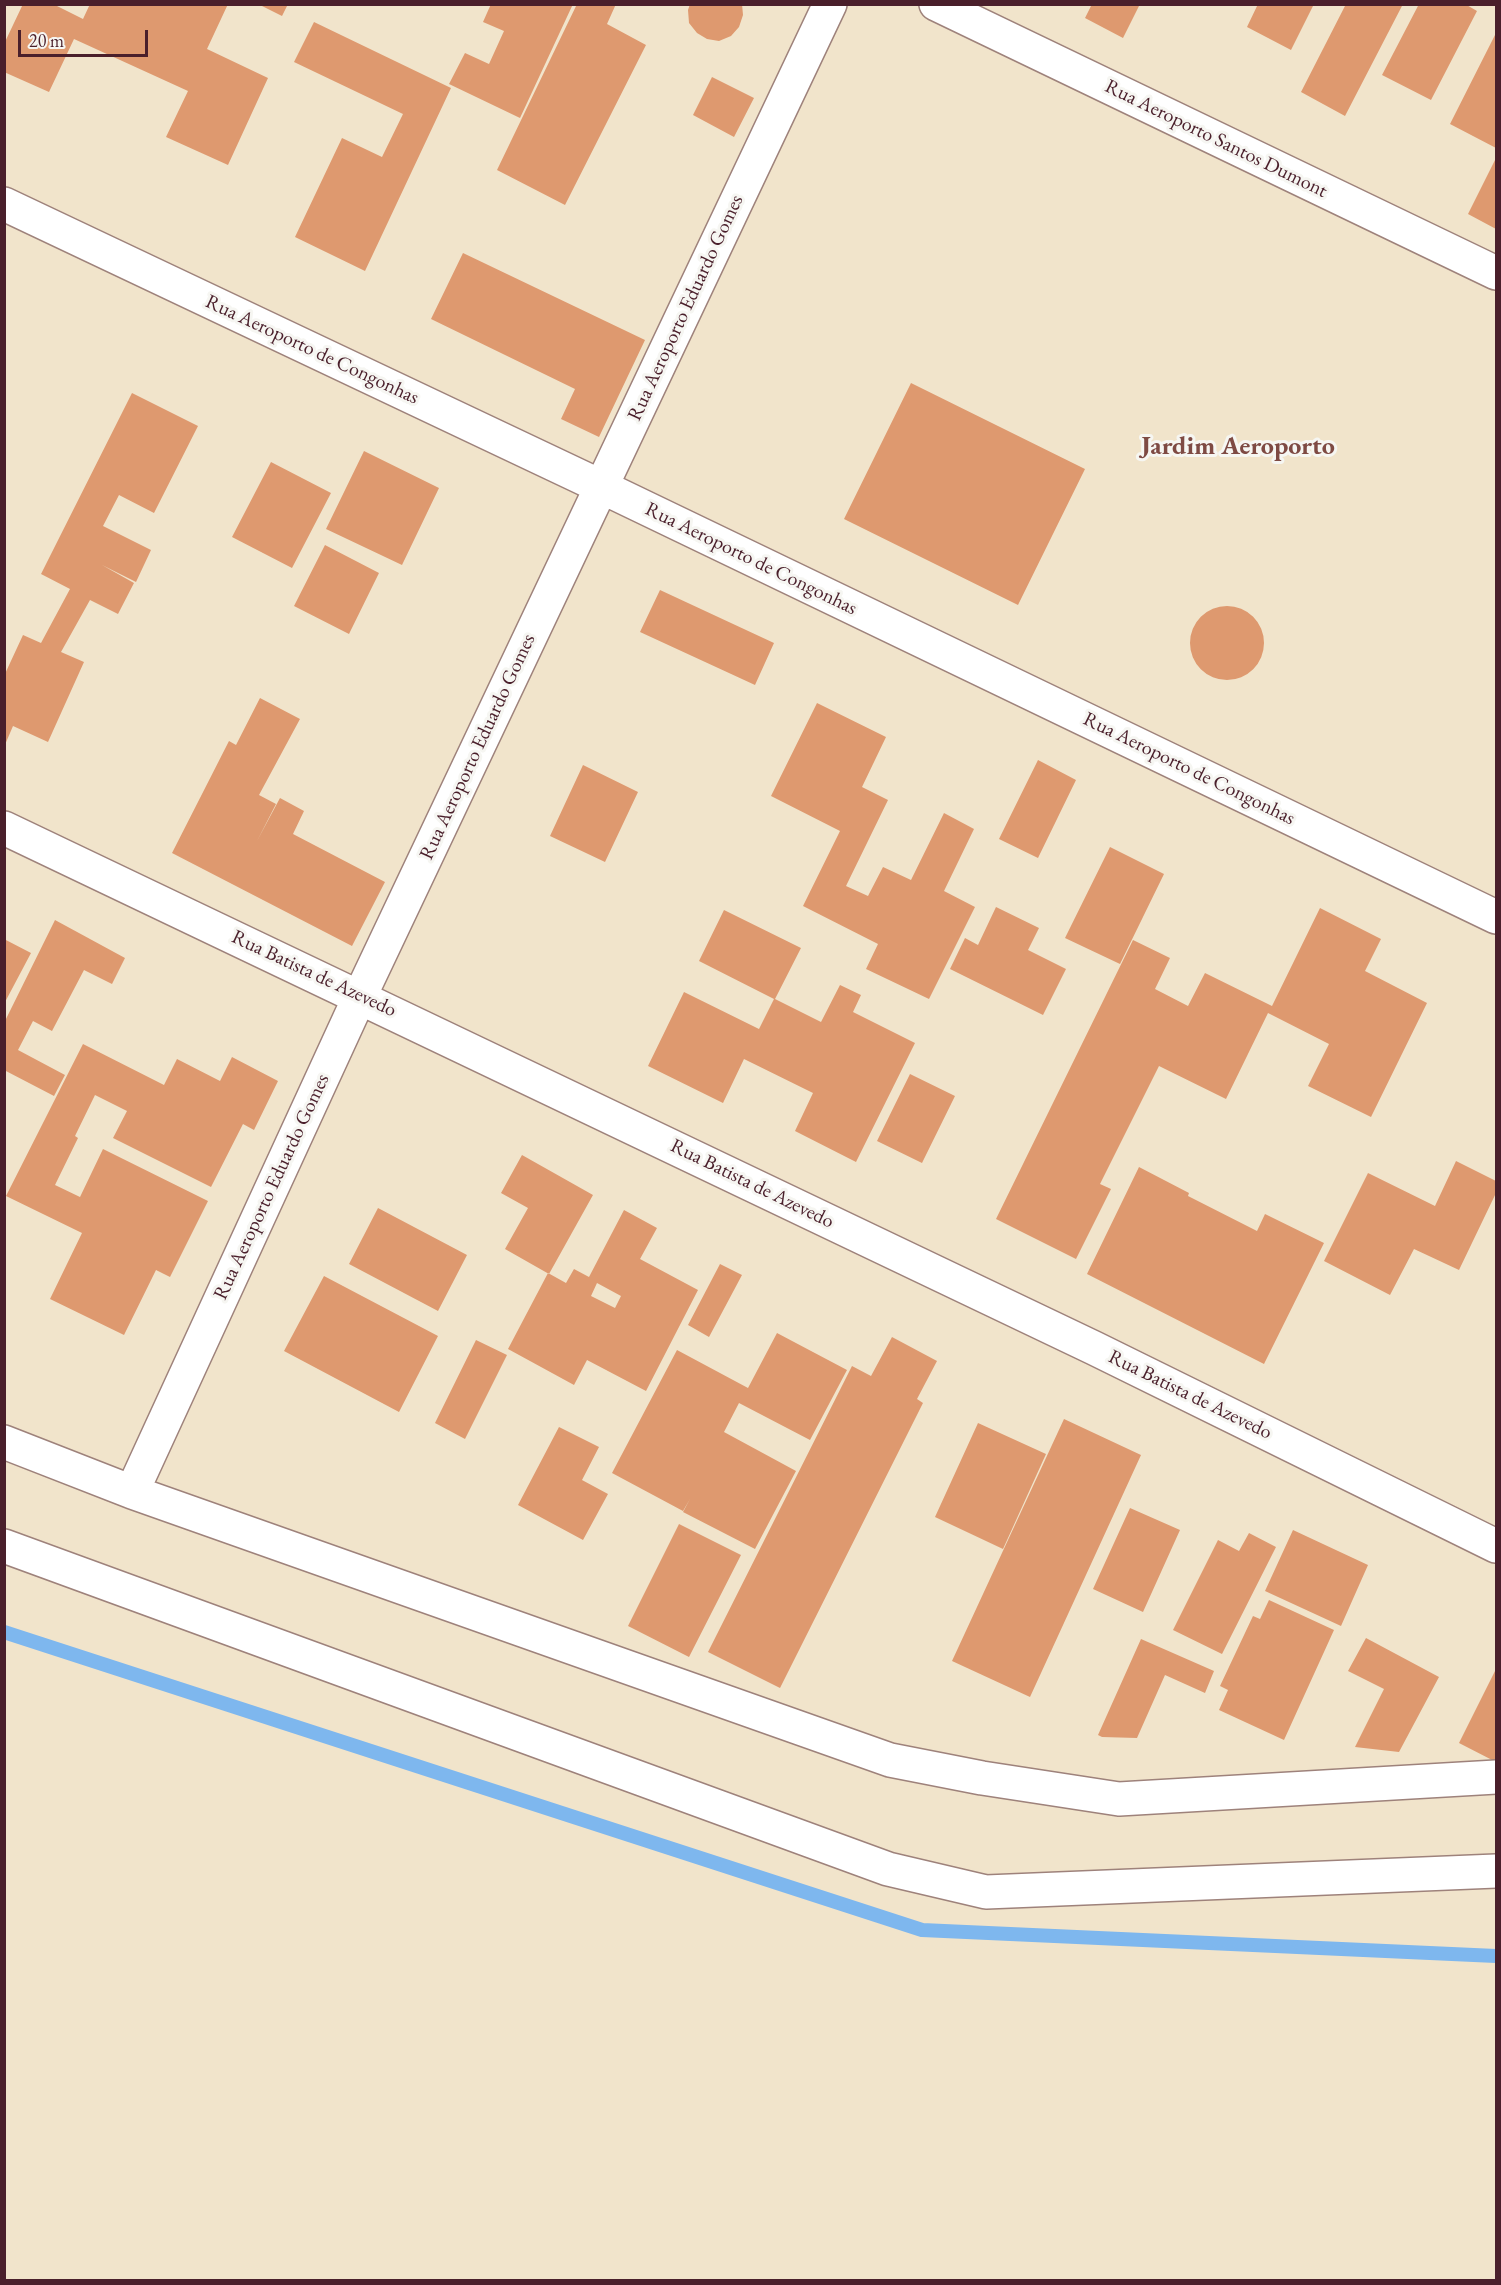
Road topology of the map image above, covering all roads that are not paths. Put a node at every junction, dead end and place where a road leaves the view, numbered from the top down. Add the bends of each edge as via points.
1 (830, 4) edge
2 (936, 4) edge
3 (4, 204) edge
4 (1497, 273) edge
5 (602, 487) junction
6 (4, 828) edge
7 (1497, 917) edge
8 (360, 996) junction
9 (4, 1442) edge
10 (132, 1492) junction
11 (4, 1546) edge
12 (1497, 1546) edge
13 (1497, 1776) edge
14 (1497, 1871) edge

1 - 5 street, Rua Aeroporto Eduardo Gomes
2 - 4 street, Rua Aeroporto Santos Dumont
3 - 5 street, Rua Aeroporto de Congonhas
5 - 7 street, Rua Aeroporto de Congonhas
5 - 8 street, Rua Aeroporto Eduardo Gomes
6 - 8 street, Rua Batista de Azevedo
8 - 10 street, Rua Aeroporto Eduardo Gomes
8 - 12 street, Rua Batista de Azevedo
9 - 10 street
10 - 13 street via 890,1760 1119,1799
11 - 14 street via 888,1869 986,1892

